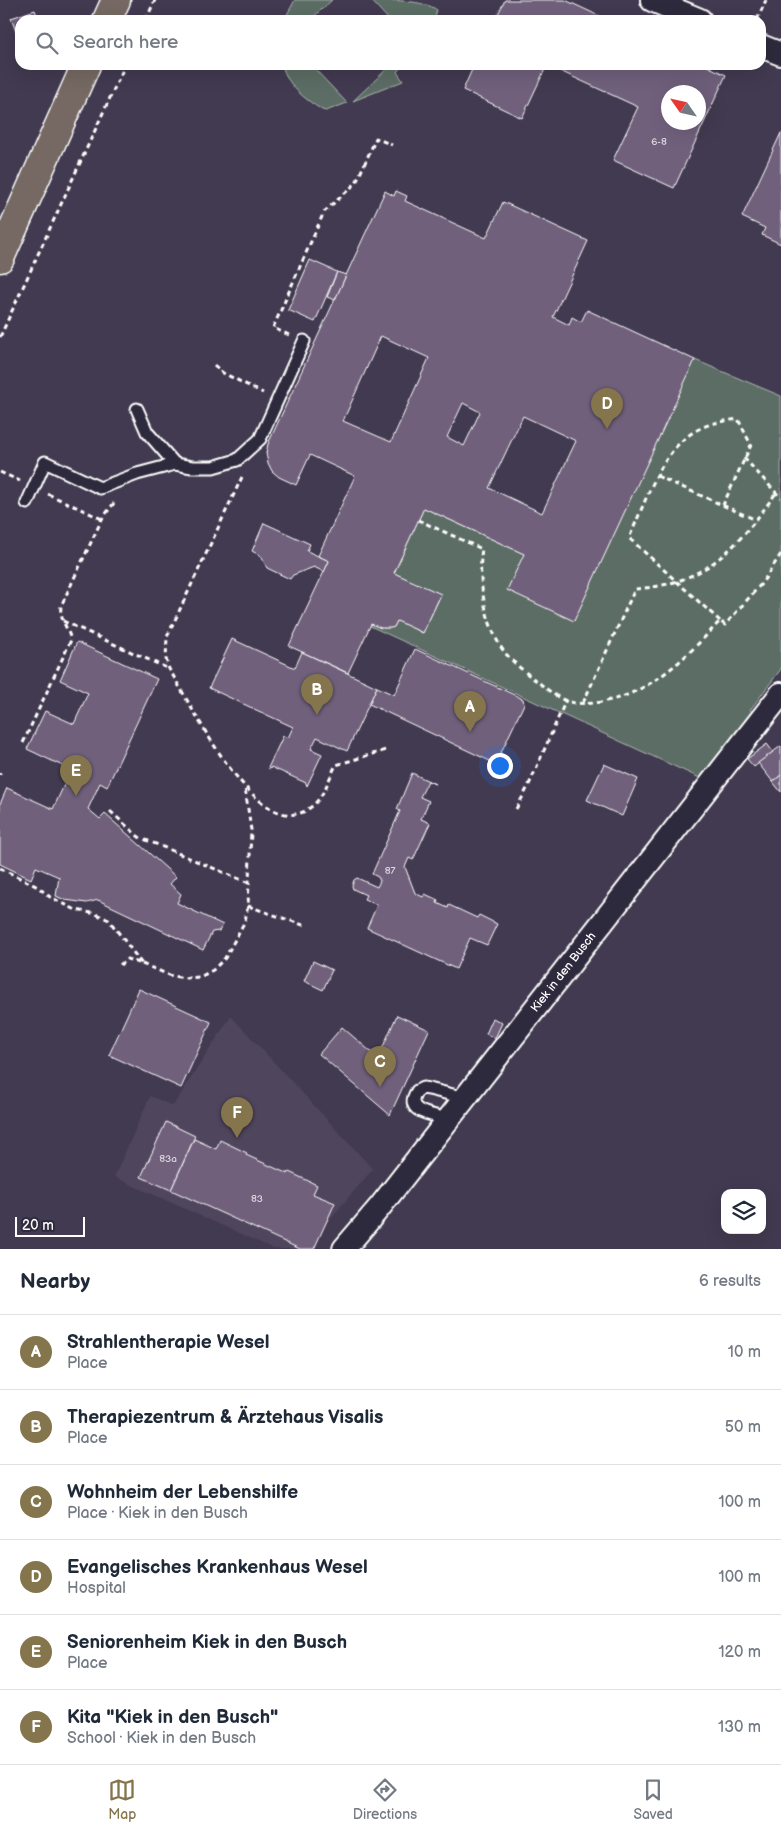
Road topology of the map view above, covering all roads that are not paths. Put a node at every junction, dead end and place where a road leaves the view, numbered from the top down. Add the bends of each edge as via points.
1 (116, 0) edge
2 (652, 0) edge
3 (109, 15) edge
4 (688, 15) edge
5 (766, 48) edge
6 (781, 54) edge
7 (84, 70) edge
8 (0, 258) edge
9 (304, 340) road end
10 (136, 410) dead end
11 (176, 464) junction
12 (26, 503) dead end
13 (781, 694) edge
14 (465, 1098) junction
15 (448, 1119) junction
16 (344, 1249) edge

1 - 3 main road
2 - 4 street
5 - 6 street
7 - 8 main road
9 - 11 lane via 260,439 237,460 229,463 192,468
10 - 11 lane via 147,432
11 - 12 lane via 100,488 45,462
13 - 14 street, Kiek in den Busch
14 - 15 street, Kiek in den Busch
14 - 15 lane via 423,1088 417,1091 413,1100 416,1109
15 - 16 street, Kiek in den Busch

